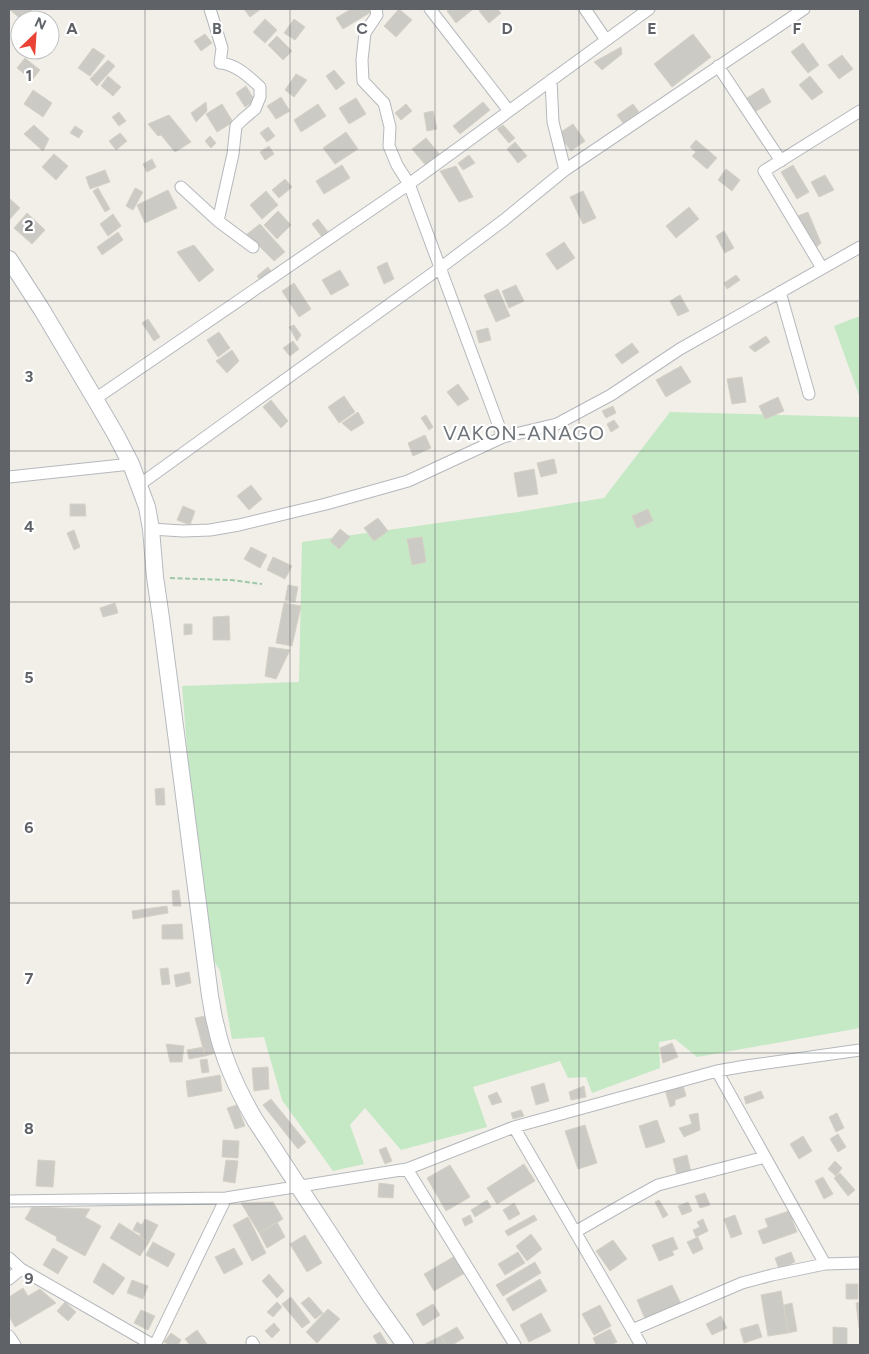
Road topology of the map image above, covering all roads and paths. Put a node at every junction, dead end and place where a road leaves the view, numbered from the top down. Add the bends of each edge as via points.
1 (210, 9) edge
2 (376, 9) edge
3 (430, 9) edge
4 (585, 9) edge
5 (649, 9) edge
6 (804, 9) edge
7 (606, 40) junction
8 (718, 66) junction
9 (551, 80) junction
10 (509, 111) junction
11 (860, 111) edge
12 (781, 161) junction
13 (565, 170) junction
14 (409, 184) junction
15 (181, 187) dead end
16 (218, 221) junction
17 (253, 247) dead end
18 (860, 247) edge
19 (9, 259) edge
20 (440, 268) junction
21 (822, 268) junction
22 (780, 292) junction
23 (809, 394) dead end
24 (95, 398) junction
25 (503, 437) junction
26 (131, 464) junction
27 (9, 477) edge
28 (139, 485) junction
29 (151, 529) junction
30 (155, 578) junction
31 (262, 584) dead end
32 (860, 1050) edge
33 (717, 1071) junction
34 (514, 1127) junction
35 (765, 1157) junction
36 (406, 1169) junction
37 (299, 1187) junction
38 (226, 1198) junction
39 (9, 1201) edge
40 (575, 1232) junction
41 (9, 1258) edge
42 (825, 1264) junction
43 (860, 1264) edge
44 (21, 1270) junction
45 (9, 1279) edge
46 (632, 1330) junction
47 (9, 1336) edge
48 (15, 1345) edge
49 (154, 1345) edge
50 (406, 1345) edge
51 (515, 1345) edge
52 (641, 1345) edge

1 - 16 street via 222,48 220,63 245,74 260,87 255,110 236,126
2 - 14 street via 377,15 366,32 363,81 384,104 390,127 389,146
3 - 10 street
4 - 7 street
5 - 7 street
6 - 8 street
7 - 9 street
8 - 12 street
8 - 13 street
9 - 10 street
9 - 13 street via 553,122
10 - 14 street
11 - 12 street
12 - 21 street via 764,171
13 - 20 street
14 - 20 street
14 - 24 street
15 - 16 street
16 - 17 street
18 - 21 street
19 - 24 main road
20 - 25 street
20 - 28 street
21 - 22 street
22 - 23 street
22 - 25 street via 680,349 611,396 557,424
24 - 26 main road
25 - 29 street via 408,481 326,504 210,530
26 - 27 street
26 - 28 main road
28 - 29 main road
29 - 30 main road
30 - 31 path
30 - 37 main road via 216,1028 242,1096
32 - 33 street
33 - 34 street
33 - 35 street
34 - 36 street
34 - 40 street
35 - 40 street via 658,1185
35 - 42 street
36 - 37 street
36 - 51 street
37 - 38 street
37 - 50 main road
38 - 39 street
38 - 49 street
40 - 46 street
41 - 44 street
42 - 43 street
42 - 46 street via 742,1283
44 - 45 street
44 - 49 street
46 - 52 street
47 - 48 street

